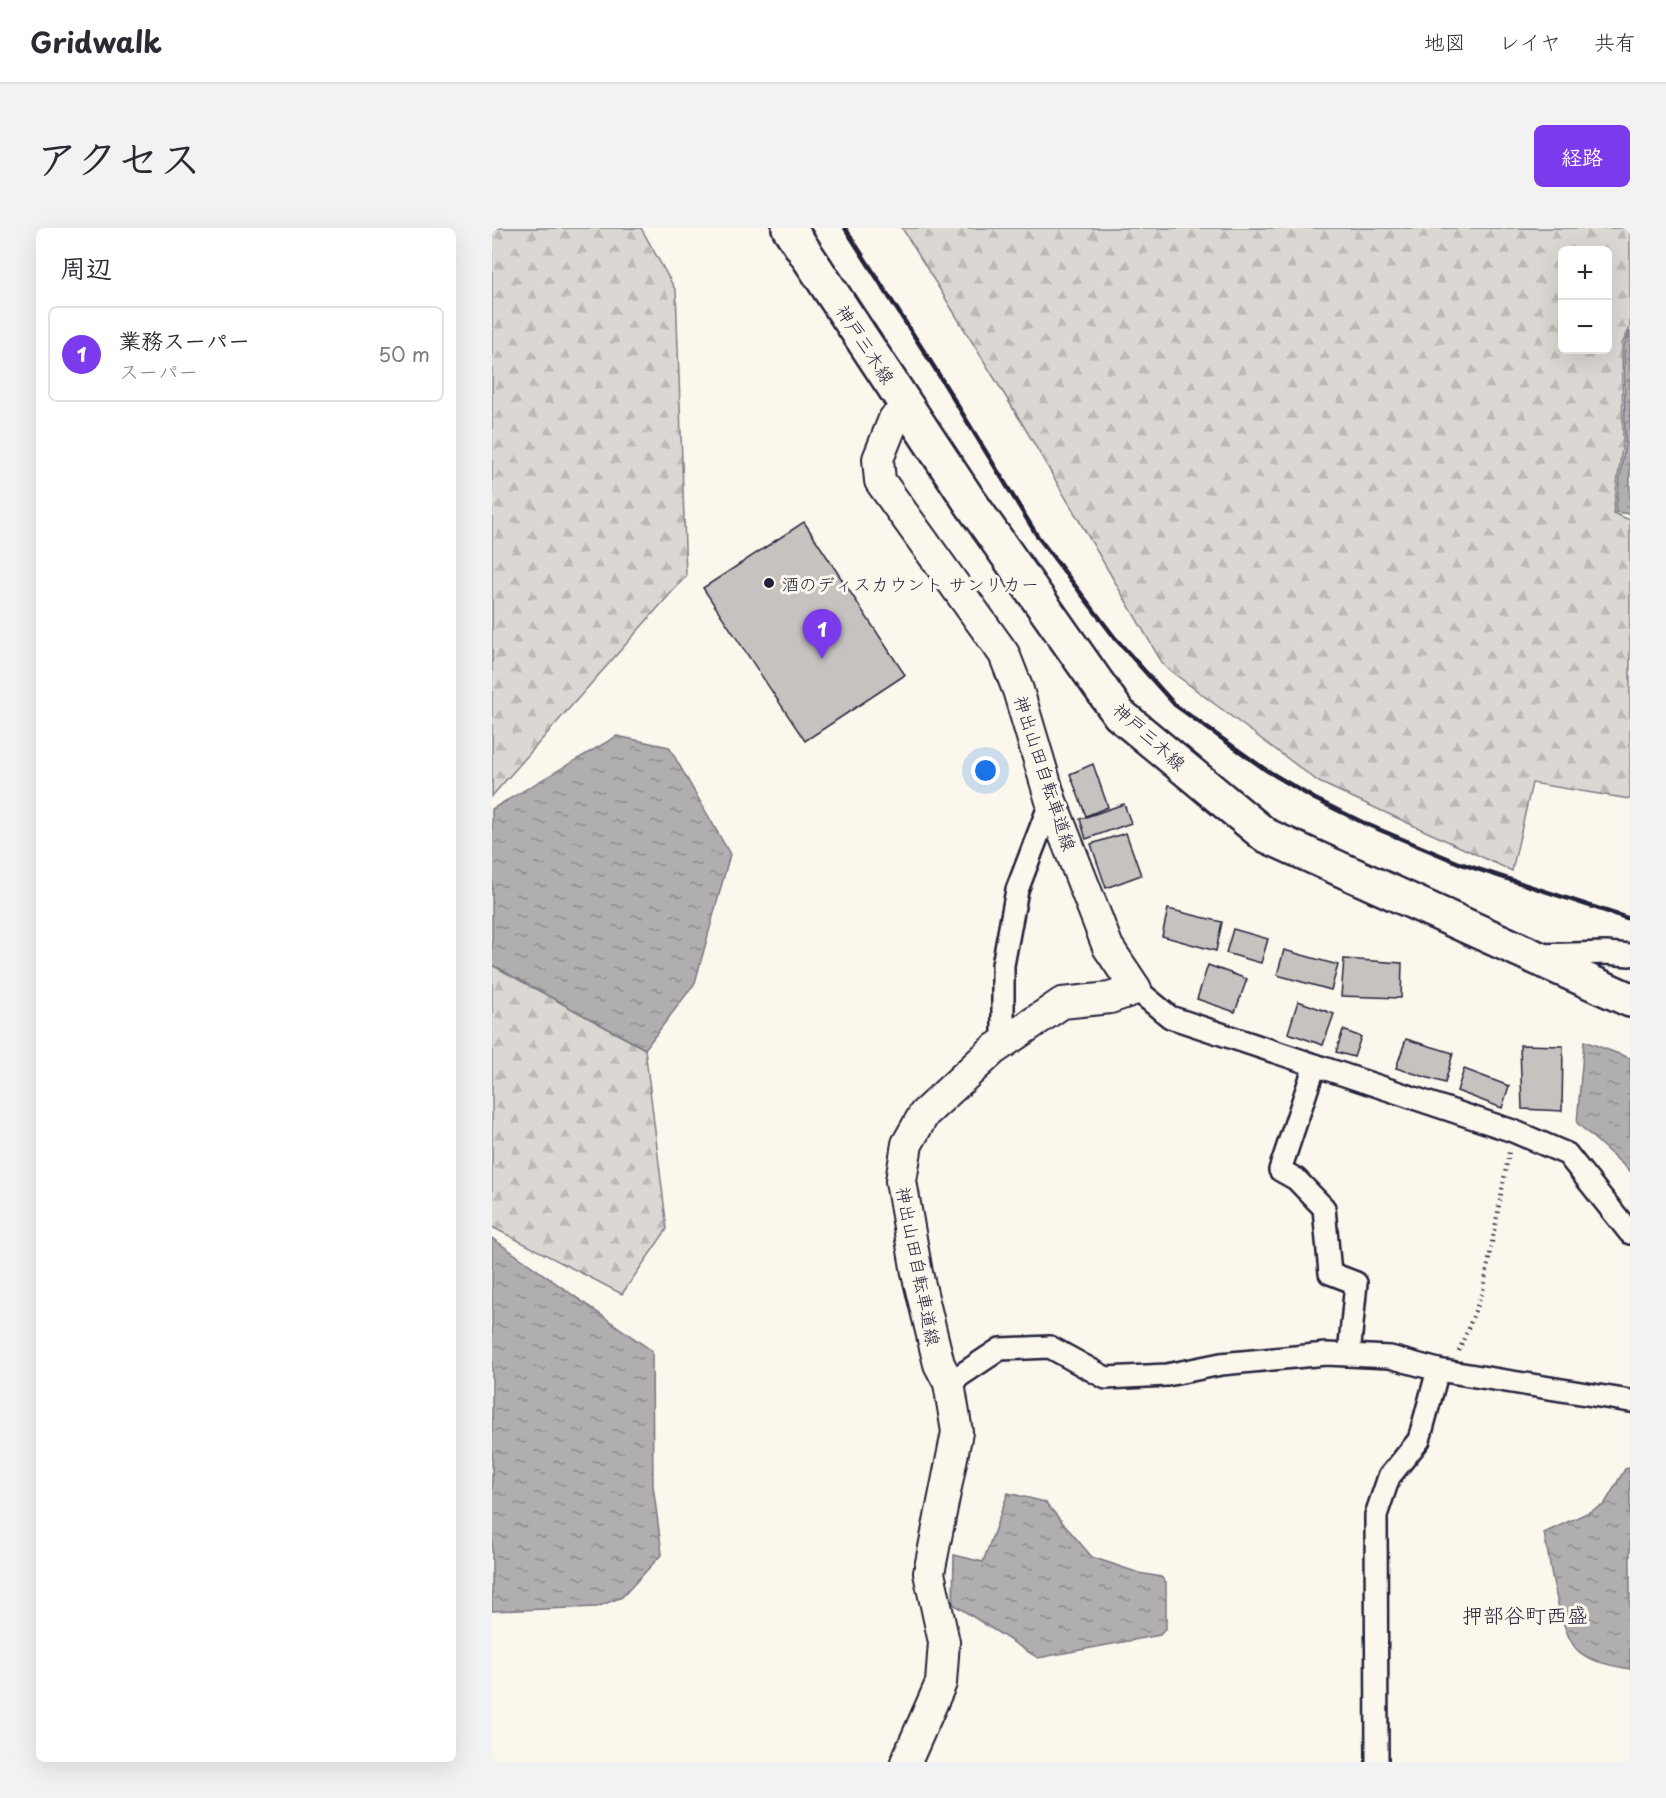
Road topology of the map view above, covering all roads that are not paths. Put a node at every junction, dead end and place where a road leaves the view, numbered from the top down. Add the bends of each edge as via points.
1 (789, 228) edge
2 (894, 419) dead end
3 (1051, 801) junction
4 (1530, 956) junction
5 (1630, 956) edge
6 (1136, 989) junction
7 (1630, 1000) edge
8 (1003, 1044) junction
9 (1315, 1065) junction
10 (1630, 1233) edge
11 (1349, 1355) junction
12 (1444, 1371) junction
13 (950, 1383) junction
14 (1630, 1401) edge
15 (906, 1762) edge
16 (1377, 1762) edge

1 - 4 main road, 神戸三木線 via 970,502 1119,714 1265,836
2 - 3 main road, 神出山田自転車道線 via 878,459 879,481 1004,654
3 - 6 main road, 神出山田自転車道線 via 1108,947
3 - 8 street via 1017,890 1003,965
4 - 5 street
4 - 7 main road, 神戸三木線
6 - 8 main road, 神出山田自転車道線 via 1110,998 1062,1003
6 - 9 street via 1170,1017
8 - 13 main road, 神出山田自転車道線 via 924,1114 907,1144 901,1180 917,1273 939,1364
9 - 10 street via 1513,1131 1567,1154
9 - 11 street via 1280,1170 1296,1179 1324,1208 1330,1273 1356,1284
11 - 12 street via 1389,1358
11 - 13 street via 1326,1354 1221,1364 1167,1375 1107,1378 1050,1347 1000,1349
12 - 14 street
12 - 16 street via 1419,1440 1389,1477 1376,1515
13 - 15 main road, 神出山田自転車道線 via 957,1432 929,1573 944,1642 941,1683

